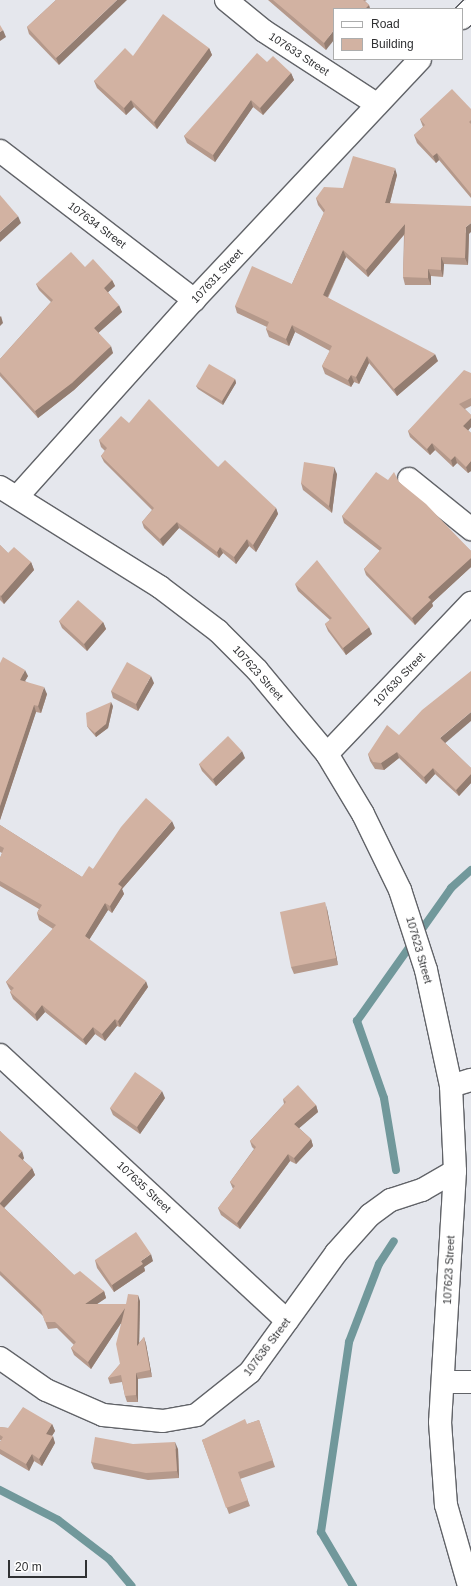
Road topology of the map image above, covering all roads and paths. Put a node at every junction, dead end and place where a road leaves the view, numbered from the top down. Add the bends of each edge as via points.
1 (226, 0) edge
2 (471, 9) edge
3 (463, 17) edge
4 (419, 60) edge
5 (375, 103) junction
6 (0, 151) edge
7 (194, 300) junction
8 (409, 478) dead end
9 (9, 492) edge
10 (471, 529) edge
11 (471, 603) edge
12 (327, 754) junction
13 (0, 1055) edge
14 (461, 1083) edge
15 (455, 1171) junction
16 (287, 1321) junction
17 (0, 1358) edge
18 (443, 1382) junction
19 (471, 1382) edge
20 (469, 1586) edge

1 - 5 street, 107633 Street via 264,31
2 - 3 street
4 - 5 street, 107631 Street
5 - 7 street, 107631 Street
6 - 7 street, 107634 Street
7 - 9 street, 107631 Street
8 - 10 street
9 - 12 street, 107623 Street via 160,587 218,631 258,670
11 - 12 street, 107630 Street
12 - 14 street, 107623 Street via 382,852 416,938
13 - 16 street, 107635 Street
14 - 15 street, 107623 Street
15 - 16 street, 107636 Street via 422,1190 391,1200 357,1228
15 - 18 street, 107623 Street
16 - 17 street, 107636 Street via 250,1372 228,1392 196,1415 163,1421 103,1415 46,1390
18 - 19 street
18 - 20 street, 107623 Street via 440,1422 446,1505

